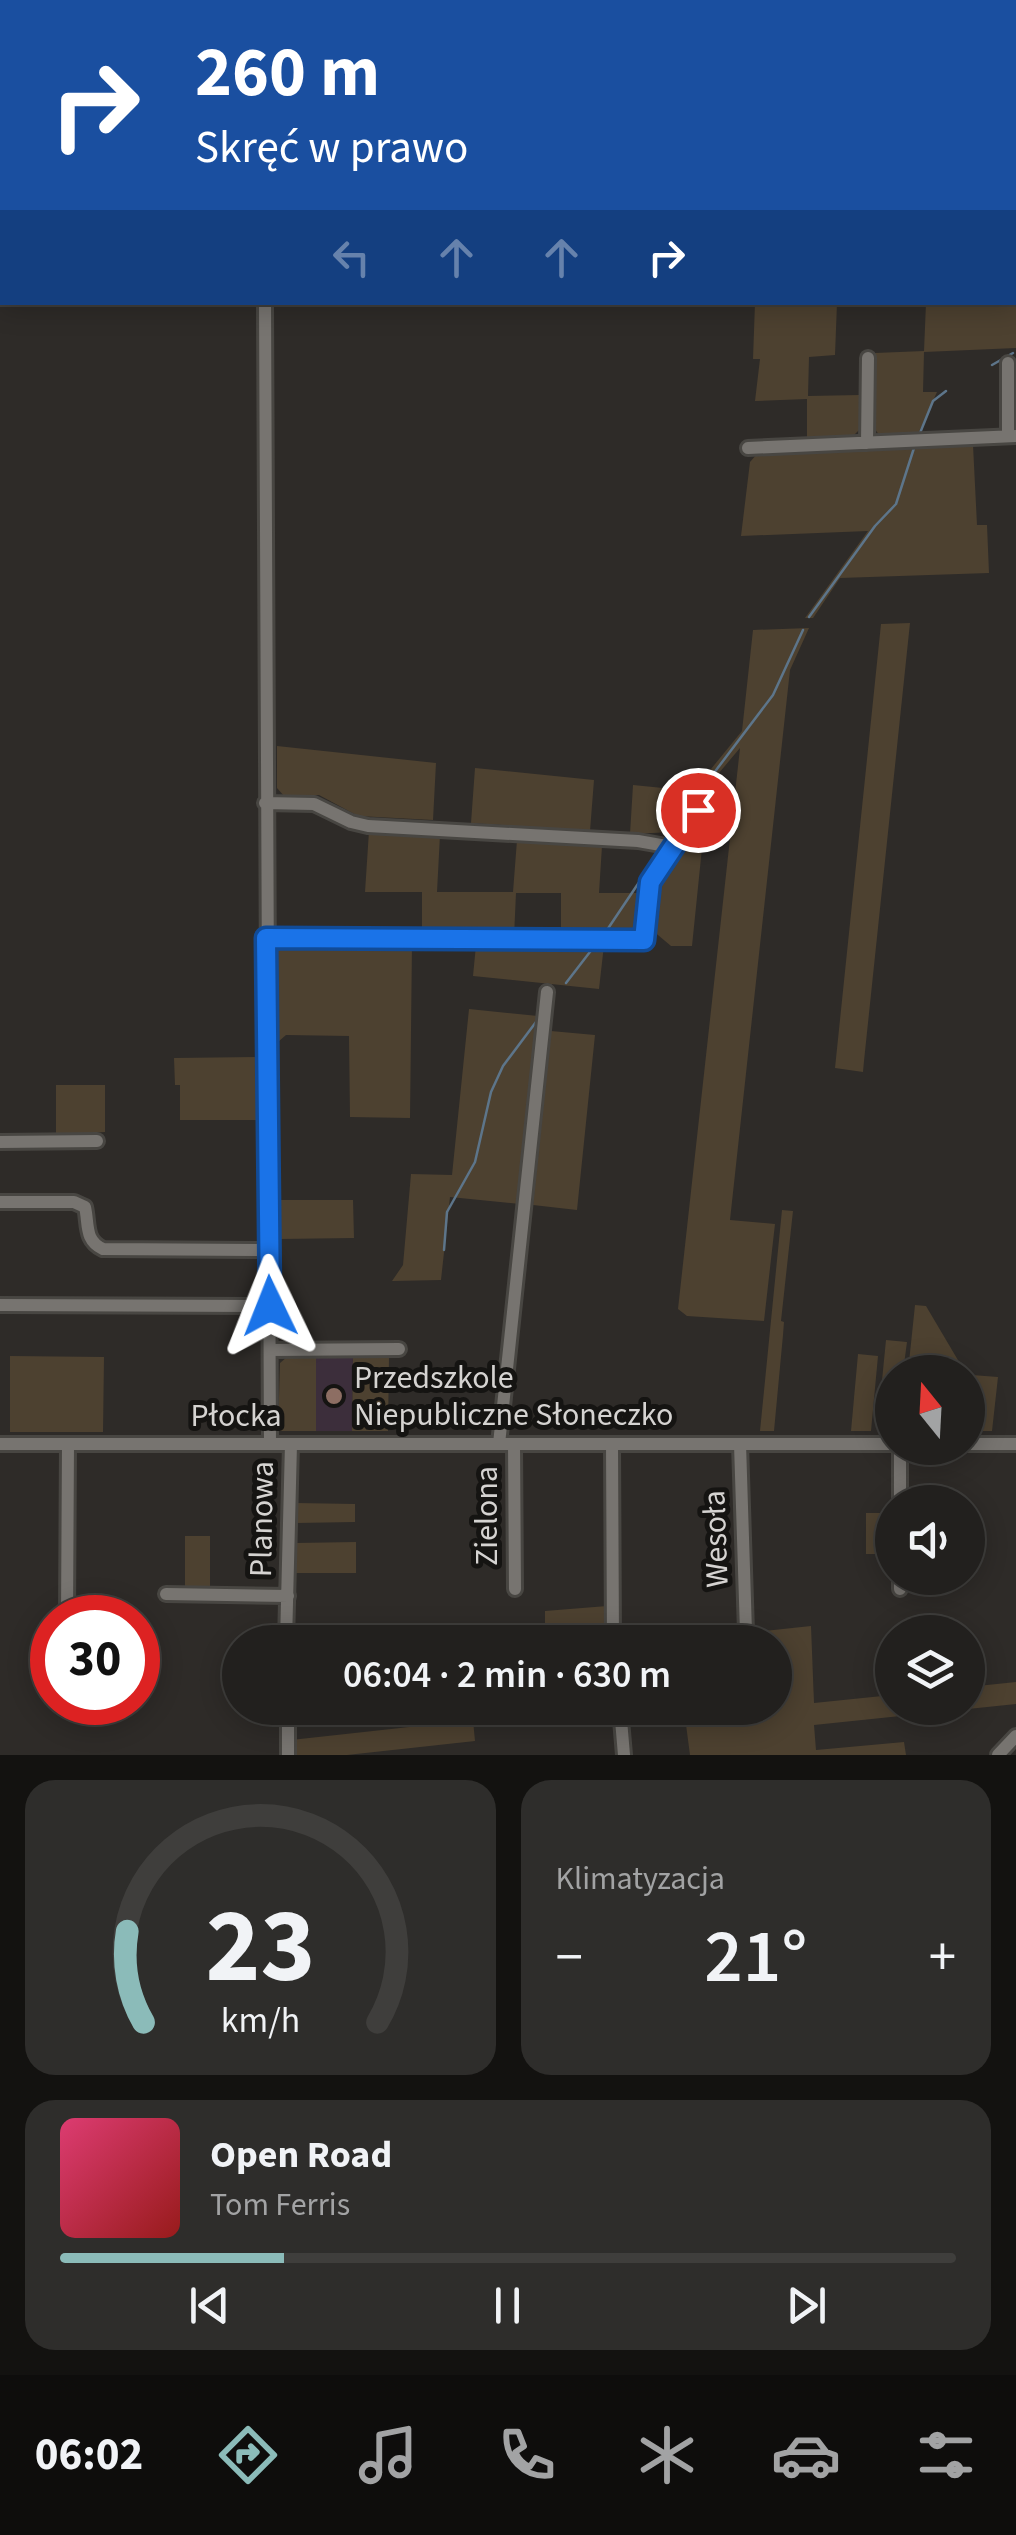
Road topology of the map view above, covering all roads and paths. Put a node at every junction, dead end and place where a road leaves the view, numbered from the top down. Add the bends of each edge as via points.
1 (265, 305) edge
2 (868, 358) dead end
3 (1008, 364) dead end
4 (1012, 436) edge
5 (867, 443) junction
6 (748, 448) dead end
7 (701, 798) dead end
8 (265, 803) junction
9 (672, 847) junction
10 (266, 938) junction
11 (547, 992) dead end
12 (97, 1141) dead end
13 (0, 1142) edge
14 (0, 1202) edge
15 (268, 1250) junction
16 (0, 1305) edge
17 (270, 1306) junction
18 (270, 1350) junction
19 (398, 1350) dead end
20 (0, 1444) edge
21 (68, 1444) junction
22 (270, 1444) junction
23 (290, 1444) junction
24 (499, 1444) junction
25 (514, 1444) junction
26 (612, 1444) junction
27 (740, 1444) junction
28 (875, 1444) edge
29 (985, 1444) edge
30 (1016, 1444) edge
31 (515, 1588) dead end
32 (166, 1594) dead end
33 (67, 1595) edge
34 (288, 1596) junction
35 (287, 1625) edge
36 (613, 1625) edge
37 (746, 1625) edge
38 (288, 1725) edge
39 (621, 1725) edge
40 (1016, 1736) edge
41 (288, 1755) edge
42 (624, 1755) edge
43 (998, 1755) edge

1 - 8 street
2 - 5 street
3 - 4 street
4 - 5 street
5 - 6 street
7 - 9 street
8 - 9 street via 314,804 368,826
8 - 10 street
9 - 10 street via 650,882 646,937 639,941
10 - 15 street
11 - 24 street
12 - 13 street
14 - 15 street via 85,1207 88,1235 102,1249
15 - 17 street
16 - 17 street
17 - 18 street
18 - 19 street
18 - 22 street
20 - 21 street, Płocka
21 - 22 street, Płocka
21 - 33 street
22 - 23 street, Płocka
23 - 24 street, Płocka
23 - 34 street, Planowa
24 - 25 street, Płocka
25 - 26 street, Płocka
25 - 31 street, Zielona
26 - 27 street, Płocka
26 - 36 street
27 - 28 street, Płocka
27 - 37 street, Wesoła
29 - 30 street
32 - 34 street, Planowa
34 - 35 street, Planowa
38 - 41 street
39 - 42 street
40 - 43 street

